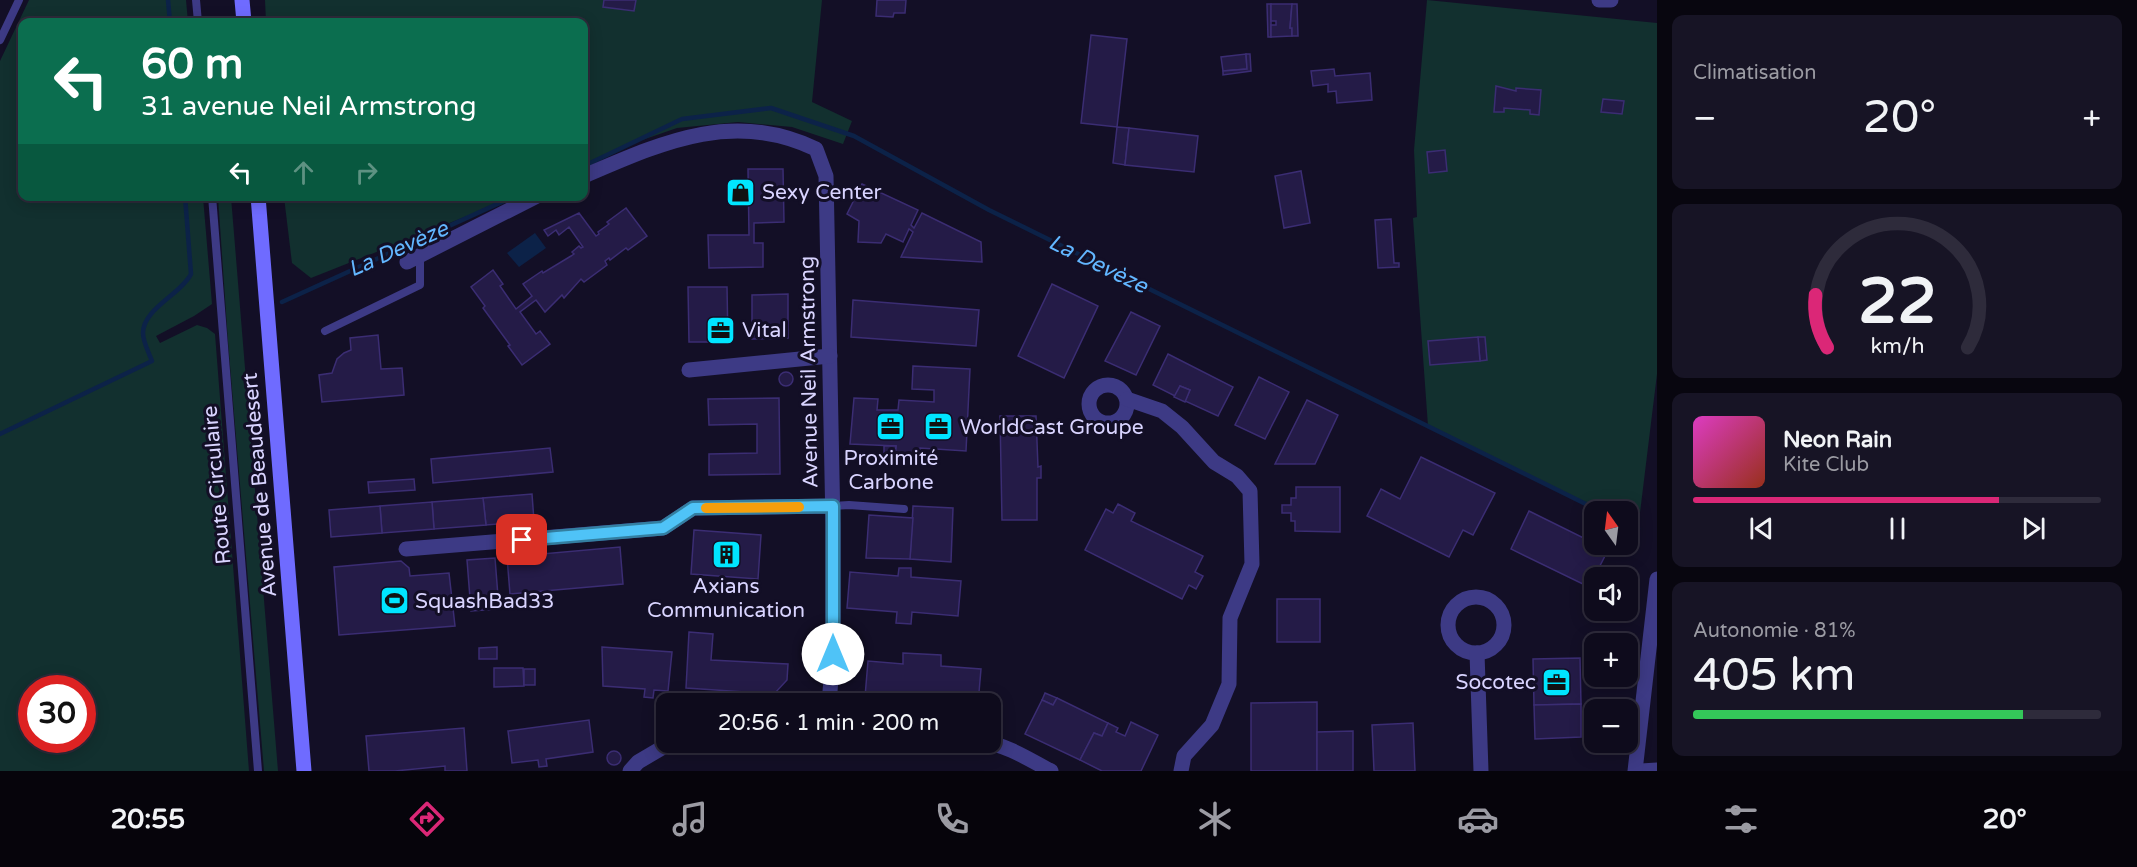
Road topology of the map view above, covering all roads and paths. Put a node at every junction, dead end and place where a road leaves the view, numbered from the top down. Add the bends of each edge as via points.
1 (19, 0) edge
2 (196, 0) edge
3 (242, 0) edge
4 (1599, 0) edge
5 (1611, 0) edge
6 (198, 18) edge
7 (244, 18) edge
8 (0, 40) edge
9 (588, 174) edge
10 (212, 201) edge
11 (258, 201) edge
12 (527, 201) edge
13 (413, 259) joint
14 (325, 331) dead end
15 (830, 356) junction
16 (690, 370) dead end
17 (1126, 399) dead end
18 (833, 506) junction
19 (904, 509) dead end
20 (406, 549) dead end
21 (1657, 579) edge
22 (1478, 653) dead end
23 (830, 693) edge
24 (1001, 747) edge
25 (656, 751) edge
26 (1657, 770) edge
27 (258, 771) edge
28 (304, 771) edge
29 (630, 771) edge
30 (1051, 771) edge
31 (1181, 771) edge
32 (1481, 771) edge
33 (1635, 771) edge
34 (1641, 771) edge

1 - 8 lane
2 - 6 lane
3 - 7 main road
4 - 5 street
9 - 15 street, Avenue Neil Armstrong via 691,135 728,130 767,132 816,149 826,176
10 - 27 lane, Route Circulaire
11 - 28 main road, Avenue de Beaudesert
12 - 13 street
13 - 14 lane via 420,285
15 - 16 street
15 - 18 street, Avenue Neil Armstrong
17 - 31 street via 1162,411 1250,491 1252,564 1230,618 1229,684 1212,725 1184,756
18 - 19 lane
18 - 20 street via 693,508 663,528
18 - 23 street, Avenue Neil Armstrong
21 - 33 street
22 - 32 street
24 - 30 street
25 - 29 street
26 - 34 street

